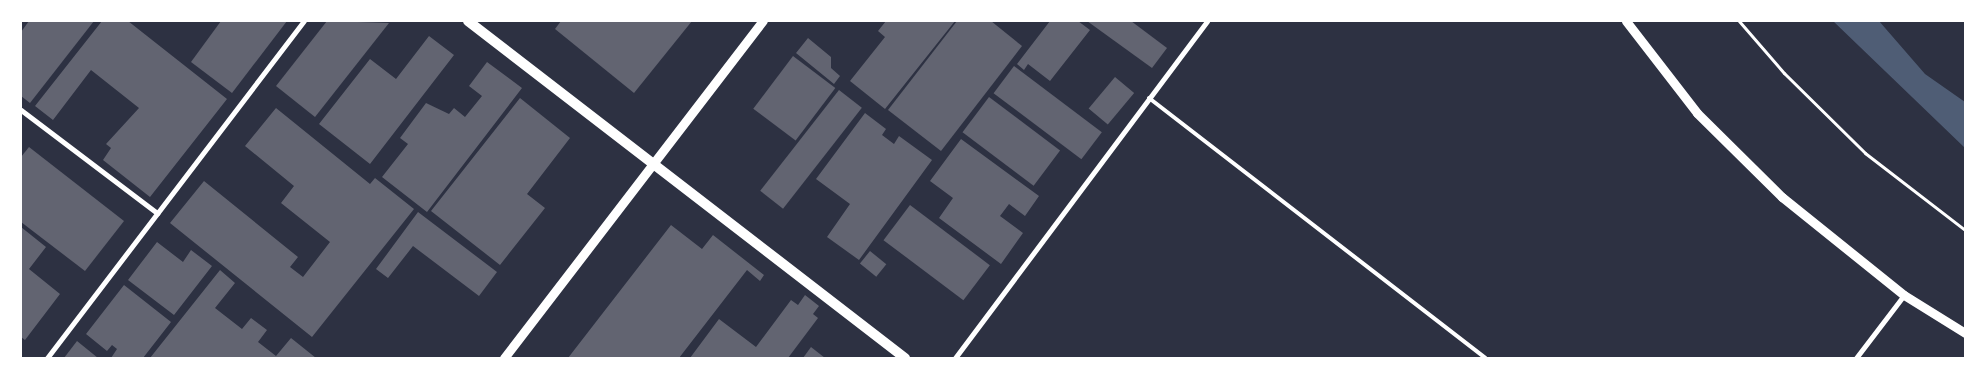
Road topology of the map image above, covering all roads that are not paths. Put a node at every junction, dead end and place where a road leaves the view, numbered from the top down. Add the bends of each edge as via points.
1 (304, 21) edge
2 (468, 21) edge
3 (763, 21) edge
4 (1207, 21) edge
5 (1626, 21) edge
6 (1150, 98) junction
7 (21, 110) edge
8 (654, 164) junction
9 (158, 213) junction
10 (1904, 295) junction
11 (1965, 333) edge
12 (47, 358) edge
13 (504, 358) edge
14 (905, 358) edge
15 (955, 358) edge
16 (1485, 358) edge
17 (1856, 358) edge

1 - 9 street
2 - 8 main road
3 - 8 street
4 - 6 street
5 - 10 street via 1697,113 1782,196
6 - 15 street
6 - 16 lane
7 - 9 street
8 - 13 street
8 - 14 main road
9 - 12 street
10 - 11 street
10 - 17 street

